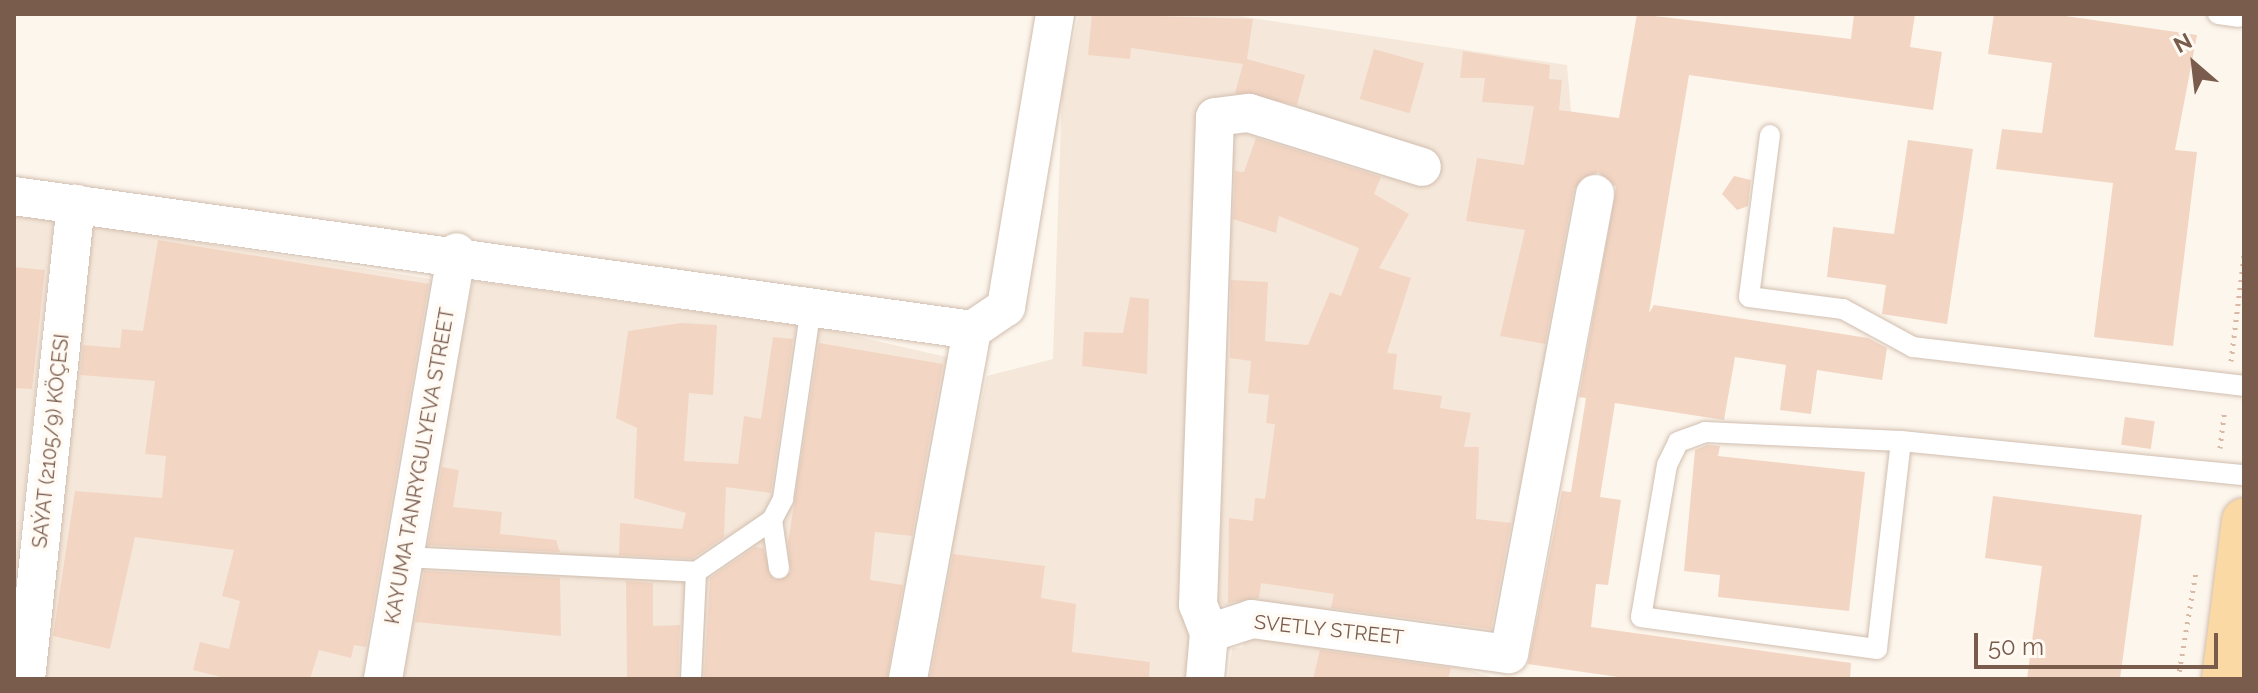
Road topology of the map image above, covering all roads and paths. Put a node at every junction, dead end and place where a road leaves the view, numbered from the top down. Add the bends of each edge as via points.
1 (1055, 14) edge
2 (1770, 135) dead end
3 (1422, 167) dead end
4 (1595, 194) dead end
5 (14, 196) edge
6 (76, 204) junction
7 (457, 252) junction
8 (811, 306) junction
9 (972, 330) junction
10 (2244, 386) edge
11 (1901, 441) junction
12 (2244, 475) edge
13 (772, 520) junction
14 (2244, 520) edge
15 (404, 557) junction
16 (779, 568) dead end
17 (696, 572) junction
18 (1209, 633) junction
19 (26, 679) edge
20 (383, 679) edge
21 (691, 679) edge
22 (908, 679) edge
23 (1205, 679) edge
24 (2224, 679) edge

1 - 9 street via 1006,307
2 - 10 lane via 1749,297 1843,309 1913,347
3 - 18 street via 1249,113 1215,117 1198,605
4 - 18 street, SVETLY STREET via 1517,642 1496,658 1381,632 1252,619
5 - 6 street
6 - 7 street
6 - 19 street, SAÝAT (2105/9) KÖÇESI
7 - 8 street
7 - 15 street, KAYUMA TANRYGULYEVA STREET
8 - 9 street
8 - 13 lane via 783,499
9 - 22 street
11 - 11 lane via 1705,432 1678,442 1667,465 1641,617 1877,649
11 - 12 lane
13 - 16 lane
13 - 17 lane
14 - 24 main road
15 - 17 lane
15 - 20 street, KAYUMA TANRYGULYEVA STREET
17 - 21 lane
18 - 23 street

